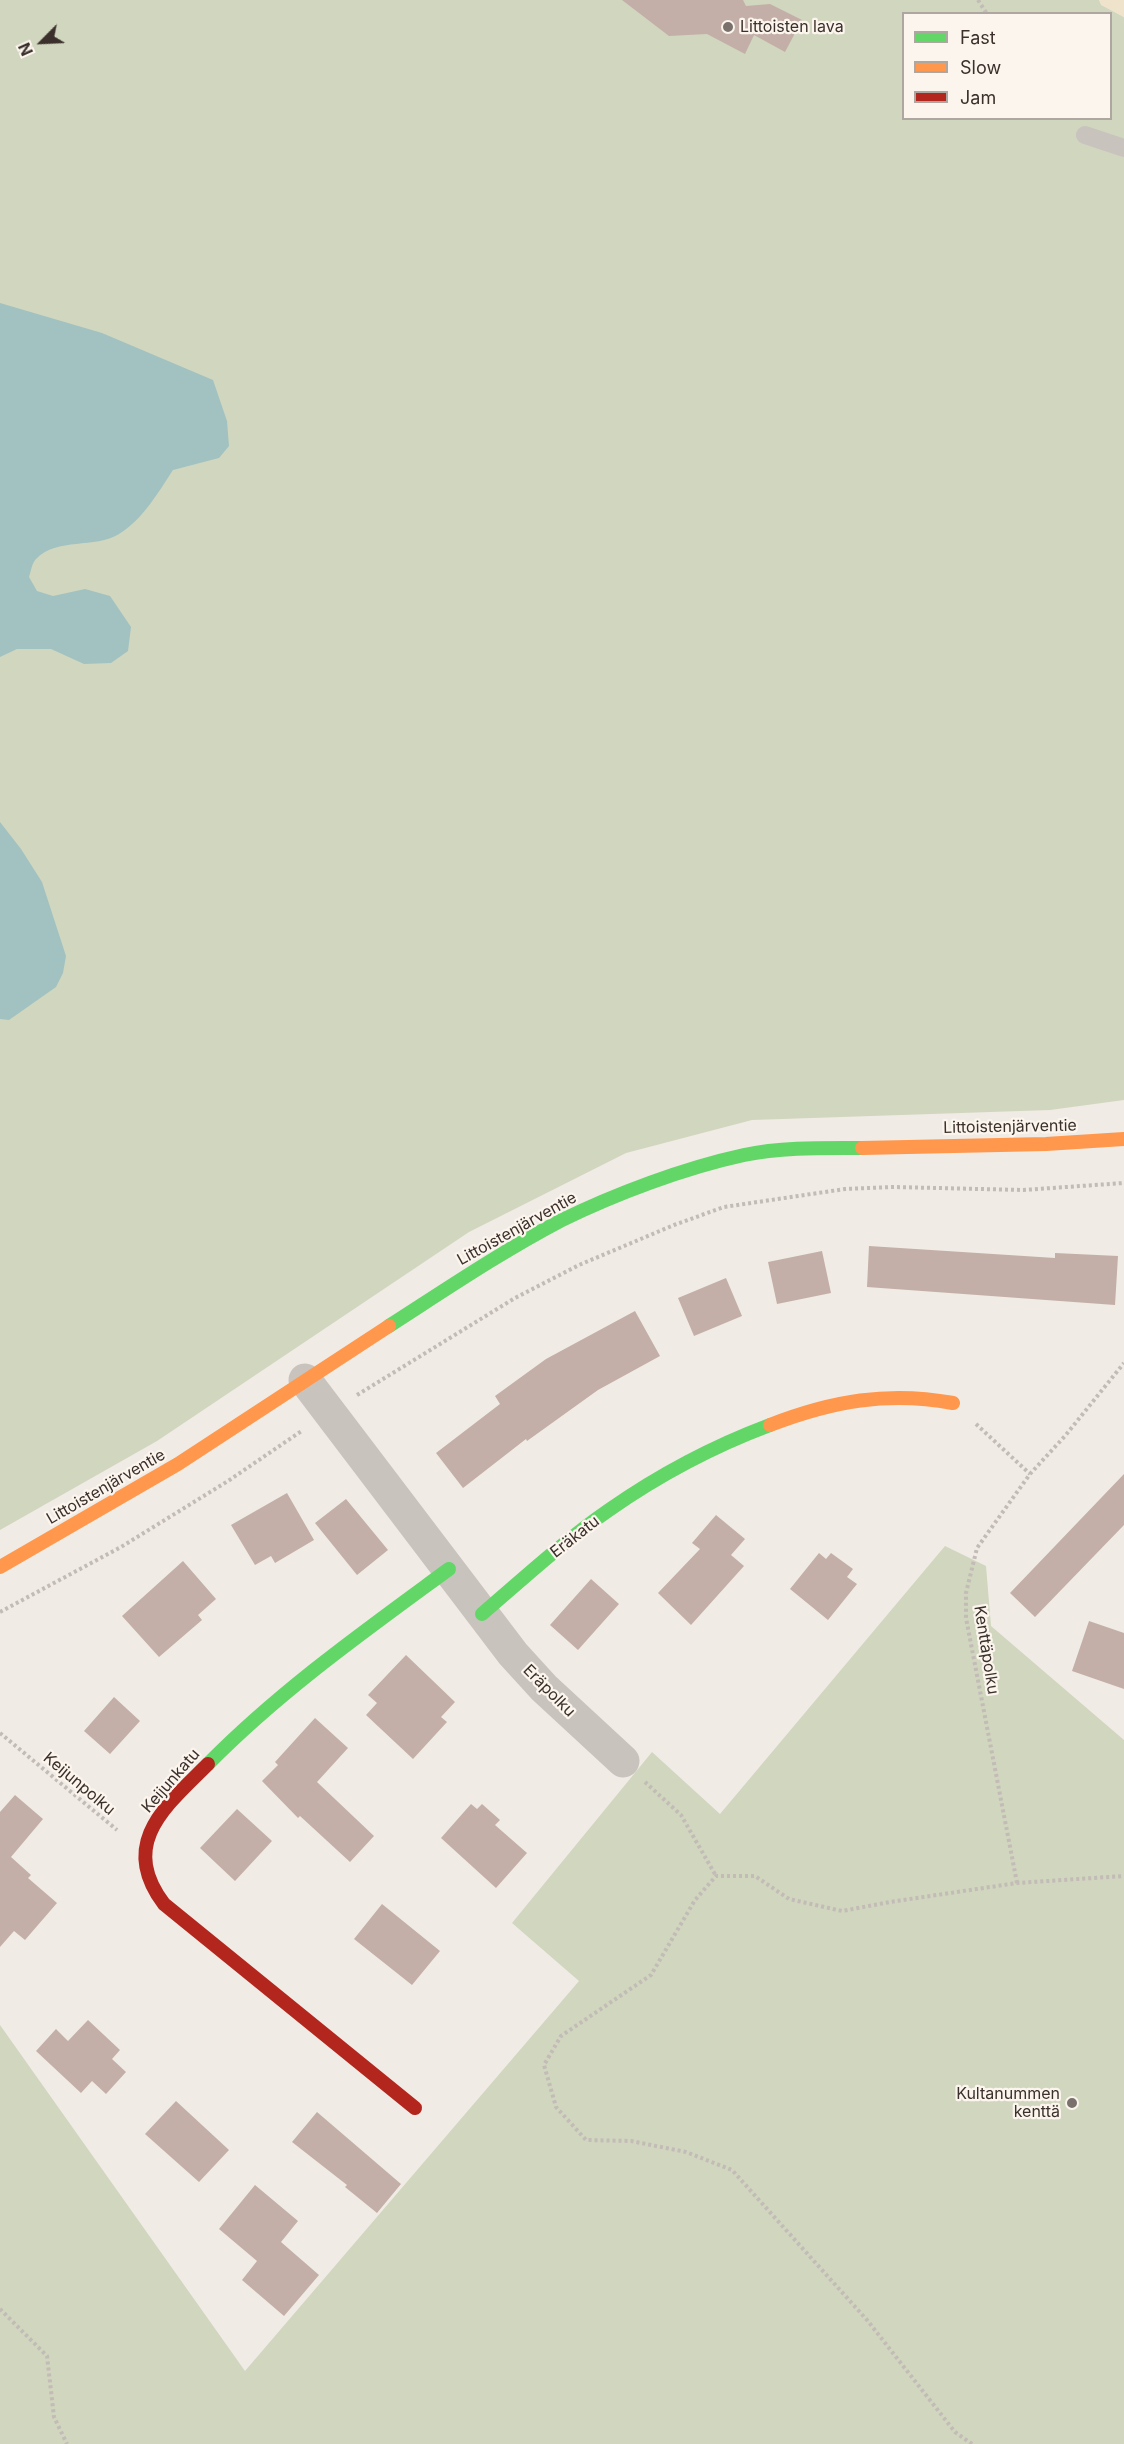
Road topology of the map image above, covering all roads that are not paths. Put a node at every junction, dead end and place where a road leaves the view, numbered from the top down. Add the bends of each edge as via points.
1 (1085, 135) dead end
2 (1124, 148) edge
3 (1124, 1139) edge
4 (305, 1380) junction
5 (953, 1403) road end
6 (0, 1567) edge
7 (449, 1569) junction
8 (482, 1614) junction
9 (623, 1761) road end
10 (415, 2108) dead end

1 - 2 lane
3 - 4 street, Littoistenjärventie via 797,1149 745,1155 703,1166 606,1200 521,1242
4 - 6 street, Littoistenjärventie via 178,1464
4 - 7 street
5 - 8 street, Eräkatu via 919,1397 852,1400 739,1439 627,1497
7 - 8 street
7 - 10 street, Keijunkatu via 254,1718 165,1808 148,1835 144,1865 154,1892 164,1904
8 - 9 street, Eräpolku via 543,1688

